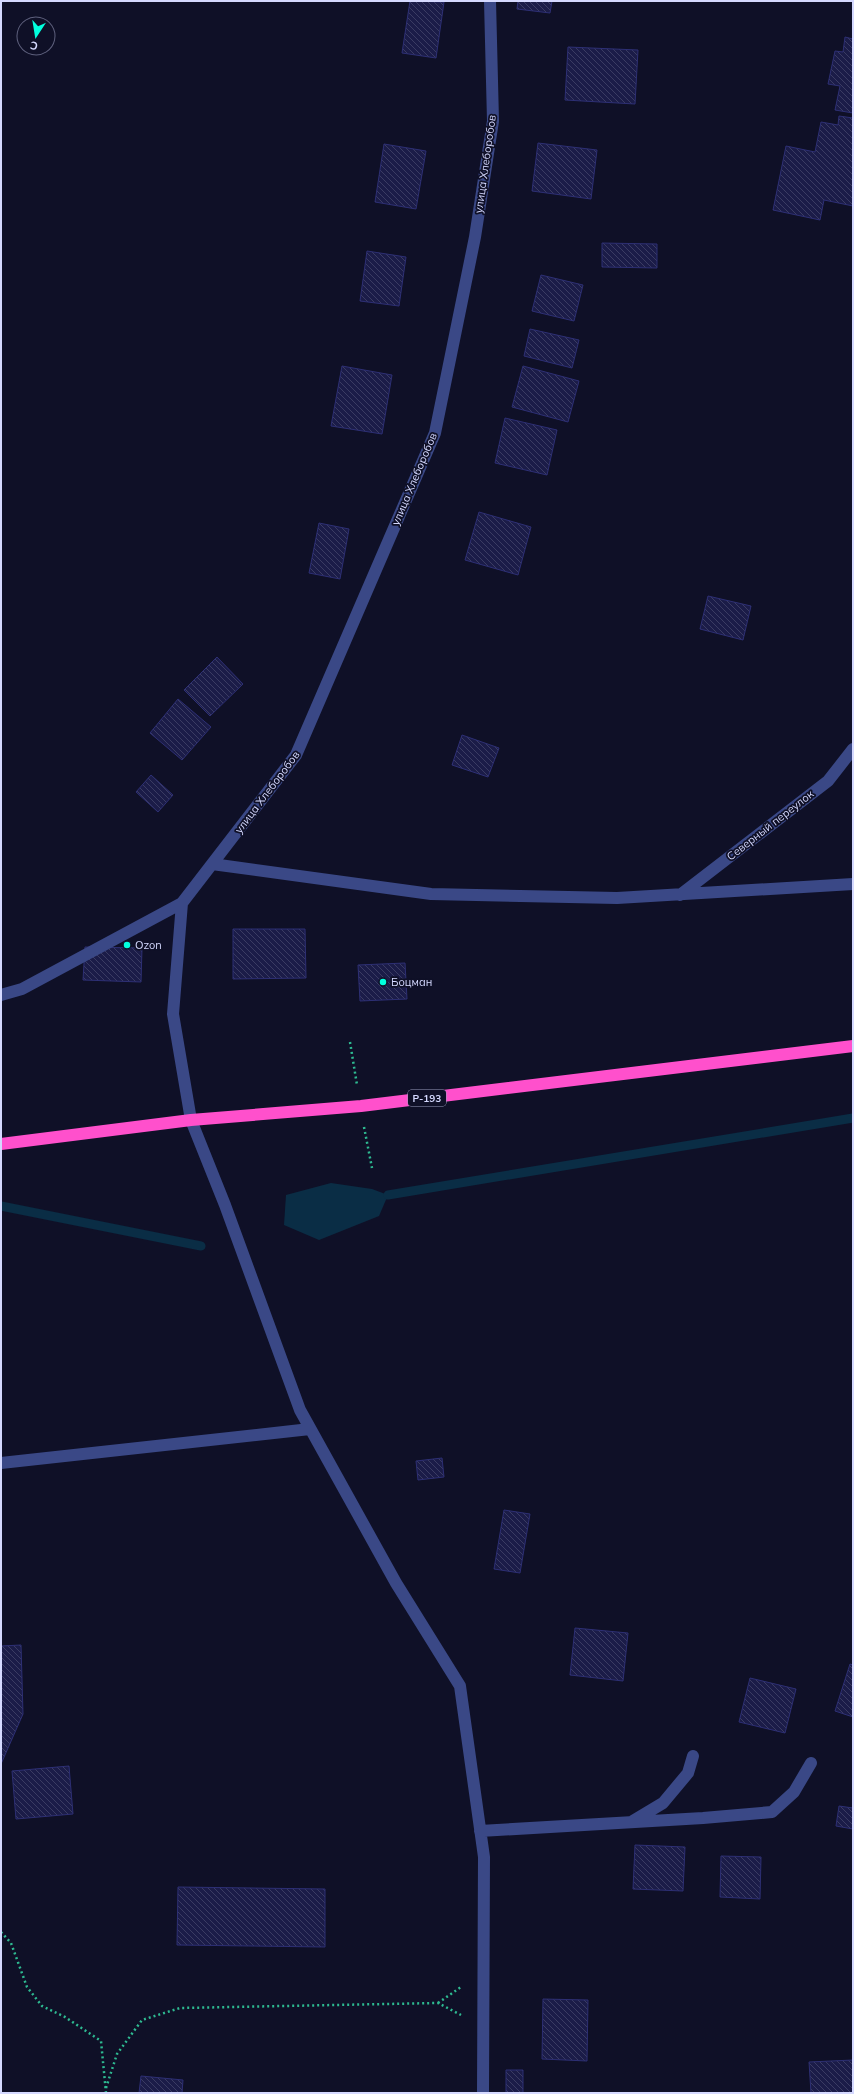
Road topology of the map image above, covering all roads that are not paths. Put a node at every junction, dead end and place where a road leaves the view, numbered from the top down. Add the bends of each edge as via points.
1 (490, 1) edge
2 (853, 749) edge
3 (212, 864) junction
4 (853, 884) edge
5 (680, 894) junction
6 (182, 903) junction
7 (1, 995) edge
8 (853, 1046) edge
9 (191, 1120) junction
10 (1, 1144) edge
11 (310, 1429) junction
12 (1, 1463) edge
13 (693, 1756) dead end
14 (811, 1763) dead end
15 (632, 1822) junction
16 (480, 1831) junction
17 (483, 2093) edge

1 - 3 street, улица Хлеборобов via 493,121 475,237 435,433 296,755
2 - 5 street, Северный переулок via 828,781
3 - 5 street via 431,894 617,898
3 - 6 street, улица Хлеборобов
4 - 5 street
6 - 7 street, улица Хлеборобов via 22,989
6 - 9 street via 173,1014
8 - 9 highway, Р-193 via 361,1106
9 - 10 highway, Р-193
9 - 11 street via 300,1410
11 - 12 street
11 - 16 street via 396,1583 460,1686
13 - 15 street via 688,1773 663,1803
14 - 15 street via 794,1792 772,1812
15 - 16 street
16 - 17 street via 484,1857

